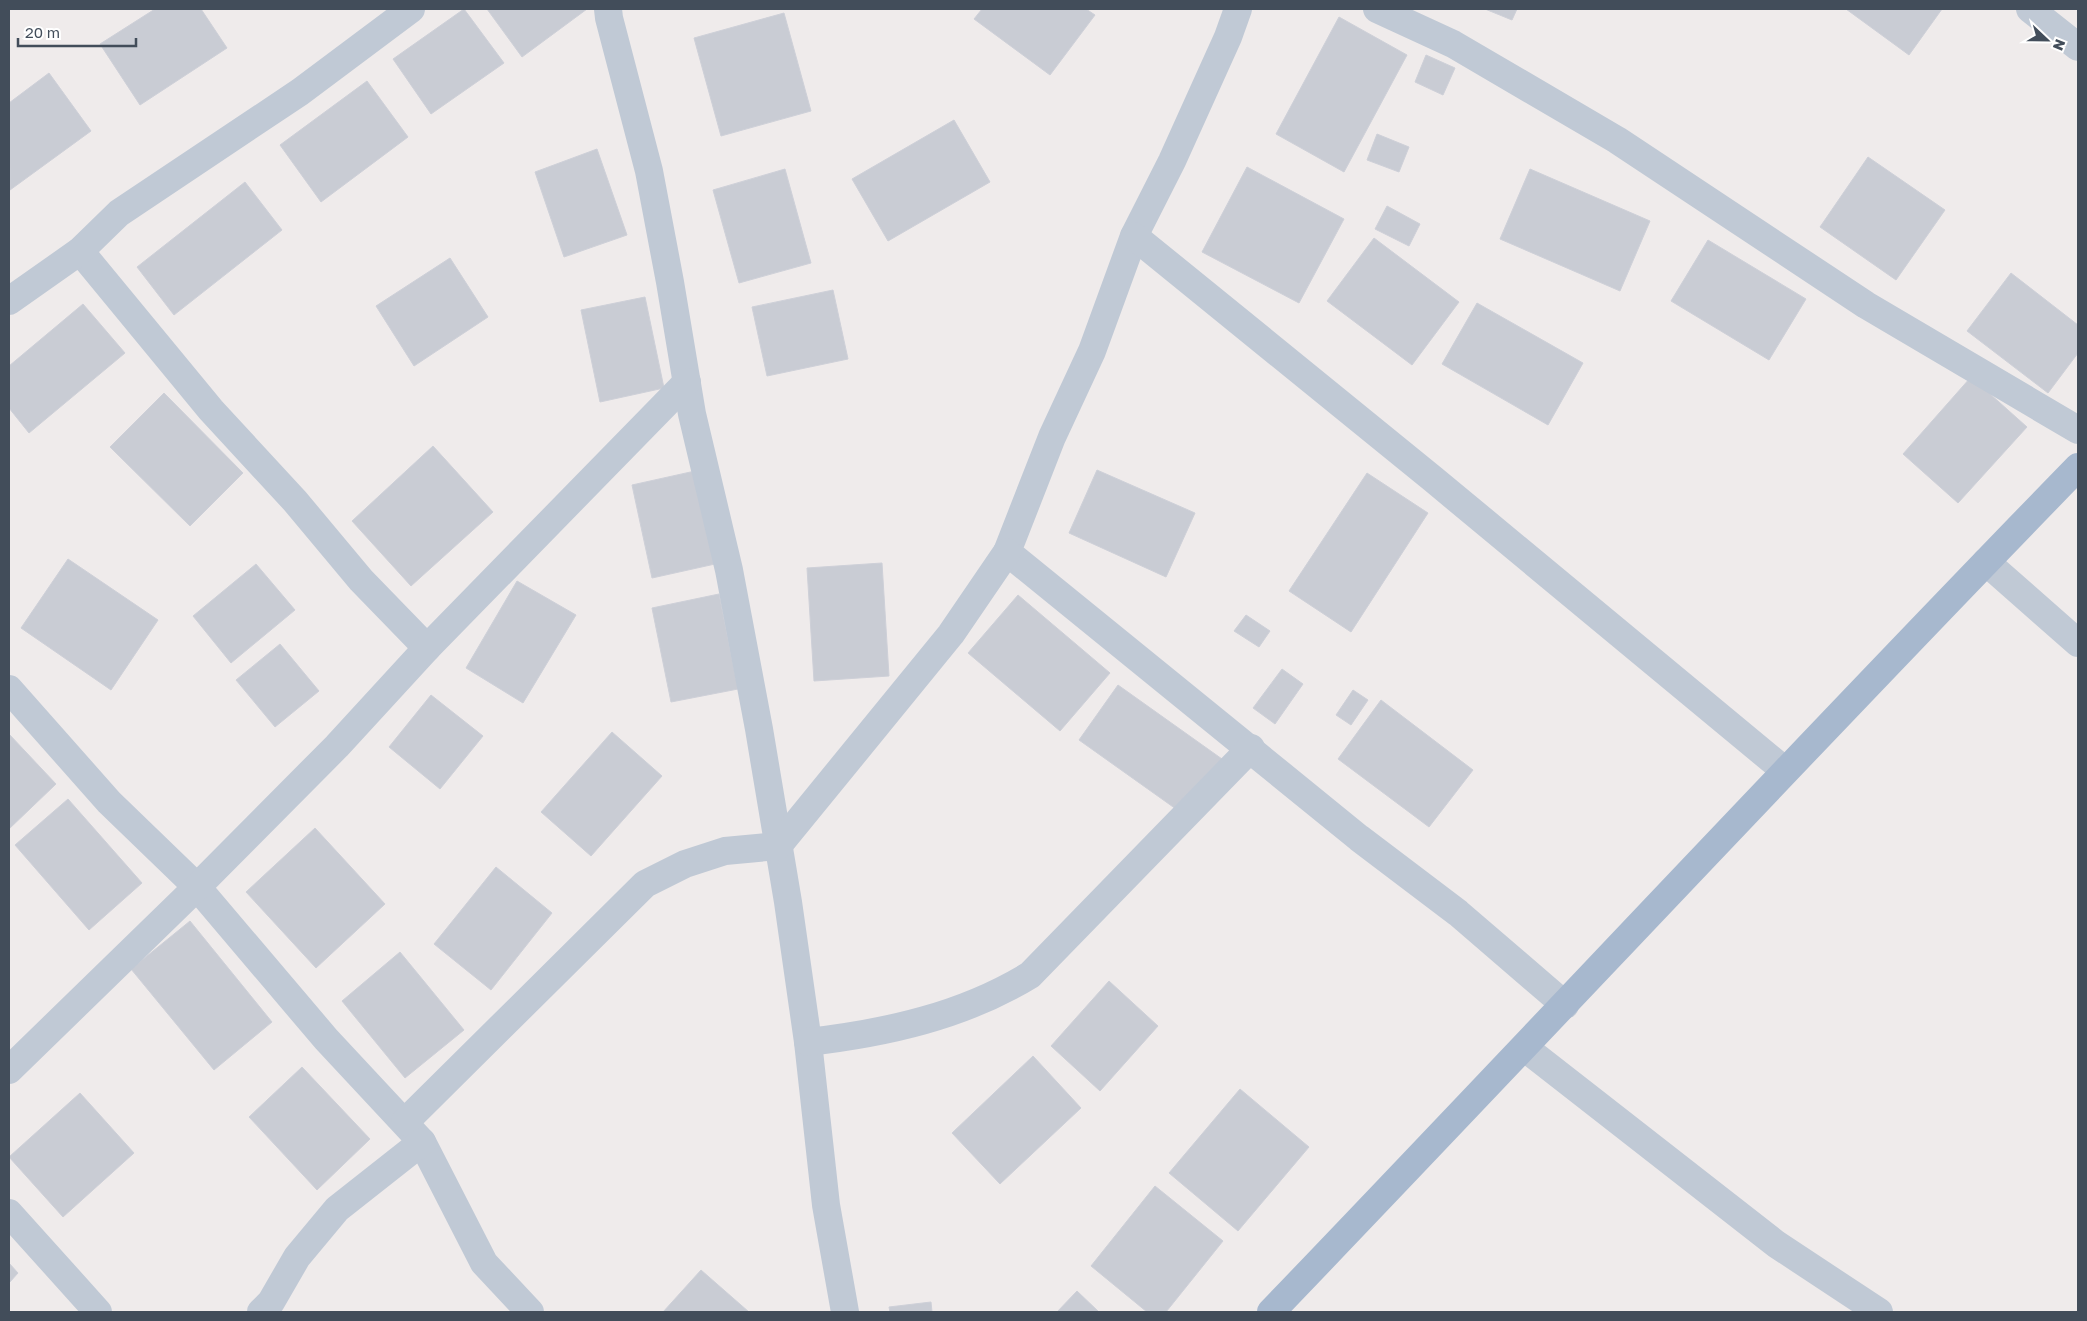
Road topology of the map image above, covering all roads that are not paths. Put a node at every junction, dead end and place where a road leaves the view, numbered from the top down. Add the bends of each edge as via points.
1 (411, 9) edge
2 (608, 9) edge
3 (1238, 9) edge
4 (1377, 9) edge
5 (2030, 9) edge
6 (2078, 47) edge
7 (1134, 236) junction
8 (80, 250) junction
9 (9, 301) edge
10 (687, 382) junction
11 (2078, 430) edge
12 (2078, 467) edge
13 (1007, 552) junction
14 (1986, 562) junction
15 (2078, 643) edge
16 (427, 648) junction
17 (9, 689) edge
18 (1251, 748) junction
19 (1784, 770) junction
20 (778, 846) junction
21 (197, 887) junction
22 (1566, 1006) junction
23 (808, 1042) junction
24 (1524, 1048) junction
25 (9, 1070) edge
26 (413, 1132) junction
27 (9, 1213) edge
28 (98, 1312) edge
29 (261, 1312) edge
30 (530, 1312) edge
31 (845, 1312) edge
32 (1271, 1312) edge
33 (1879, 1312) edge

1 - 8 street via 300,92 118,213
2 - 10 street via 649,171
3 - 7 street via 1172,162
4 - 11 street via 1453,44 1617,140 1866,305
5 - 6 street
7 - 13 street via 1092,351 1052,437
7 - 19 street via 1433,478
8 - 9 street
8 - 16 street via 211,410 295,501 361,580
10 - 16 street
10 - 20 street via 760,729
12 - 14 main road
13 - 18 street
13 - 20 street via 951,634
14 - 15 street
14 - 19 main road
16 - 21 street via 337,746
17 - 21 street via 109,802
18 - 22 street via 1359,838 1458,913
18 - 23 street via 1030,975 1010,988 964,1008 909,1025
19 - 22 main road
20 - 23 street
20 - 26 street via 726,851 685,864 645,884
21 - 25 street
21 - 26 street via 326,1039
22 - 24 main road
23 - 31 street via 826,1205
24 - 32 main road
24 - 33 street via 1776,1244
26 - 29 street via 337,1209 297,1257 271,1302
26 - 30 street via 484,1263
27 - 28 street

